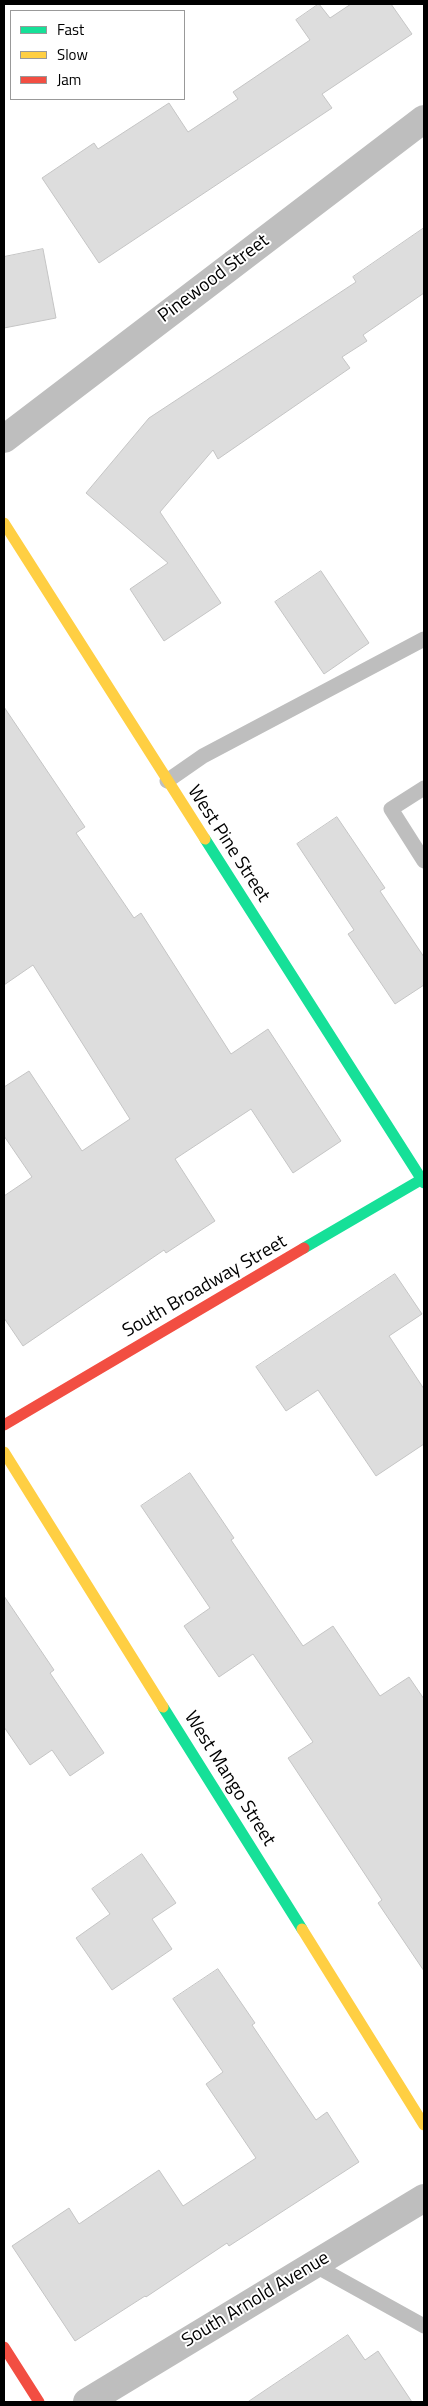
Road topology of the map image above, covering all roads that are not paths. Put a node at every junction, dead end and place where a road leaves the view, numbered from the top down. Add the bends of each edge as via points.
1 (424, 119) edge
2 (4, 439) edge
3 (4, 523) edge
4 (424, 639) edge
5 (167, 781) junction
6 (424, 788) edge
7 (424, 861) edge
8 (424, 1180) edge
9 (4, 1425) edge
10 (4, 1452) edge
11 (424, 2125) edge
12 (424, 2198) edge
13 (314, 2265) junction
14 (424, 2326) edge
15 (4, 2347) edge
16 (38, 2402) edge
17 (87, 2402) edge

1 - 2 street, Pinewood Street
3 - 5 street, West Pine Street
4 - 5 lane via 203,756
5 - 8 street, West Pine Street
6 - 7 lane via 391,809
8 - 9 street, South Broadway Street
10 - 11 street, West Mango Street
12 - 13 street, South Arnold Avenue
13 - 14 lane
13 - 17 street, South Arnold Avenue
15 - 16 street

